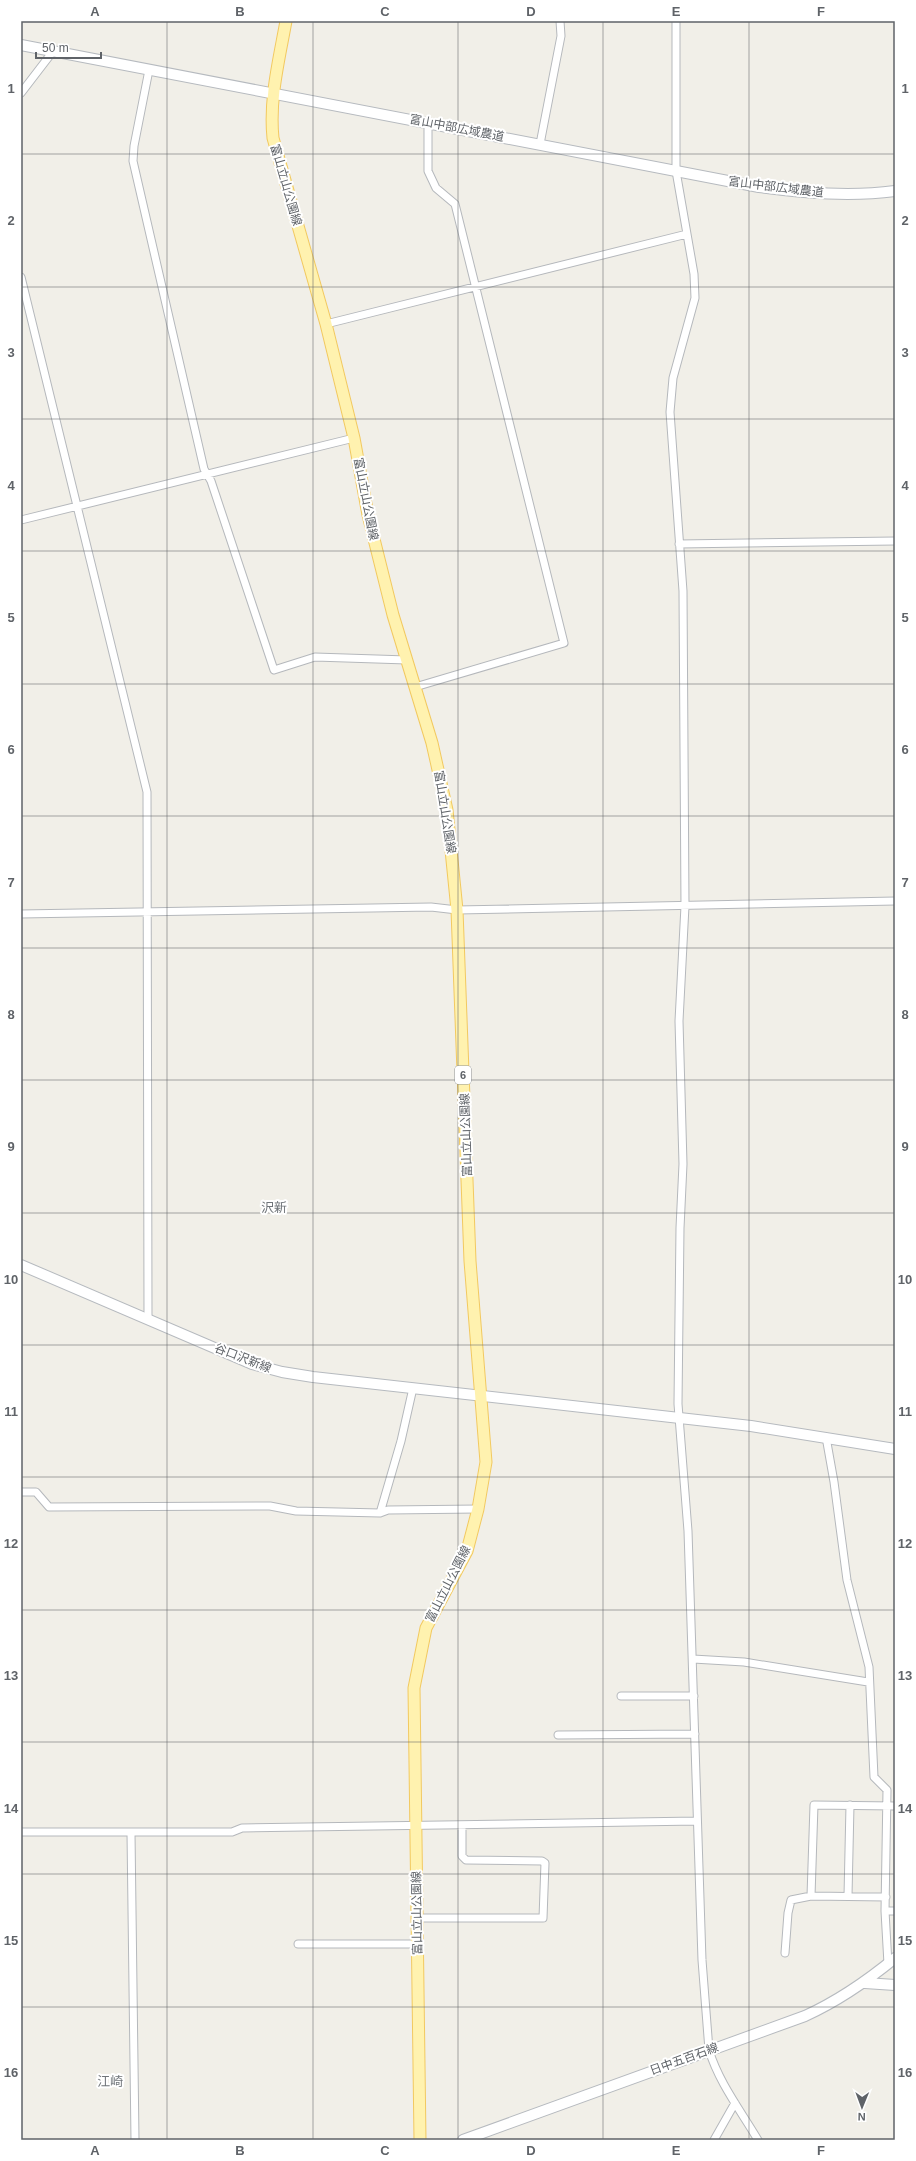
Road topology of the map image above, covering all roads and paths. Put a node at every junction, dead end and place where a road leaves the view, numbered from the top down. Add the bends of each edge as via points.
1 (286, 21) edge
2 (560, 21) edge
3 (676, 21) edge
4 (21, 45) edge
5 (54, 50) junction
6 (150, 70) junction
7 (21, 93) edge
8 (274, 93) junction
9 (428, 122) junction
10 (540, 144) junction
11 (676, 171) junction
12 (895, 191) edge
13 (687, 234) junction
14 (21, 277) edge
15 (476, 287) junction
16 (326, 324) junction
17 (354, 438) junction
18 (207, 474) junction
19 (78, 506) junction
20 (21, 520) edge
21 (895, 541) edge
22 (679, 544) junction
23 (407, 660) junction
24 (415, 687) junction
25 (895, 901) edge
26 (685, 906) junction
27 (457, 910) junction
28 (148, 912) junction
29 (21, 914) edge
30 (21, 1265) edge
31 (148, 1319) junction
32 (413, 1388) junction
33 (479, 1396) junction
34 (679, 1418) junction
35 (826, 1437) junction
36 (895, 1449) edge
37 (21, 1492) edge
38 (478, 1509) junction
39 (380, 1513) junction
40 (693, 1659) junction
41 (868, 1682) junction
42 (621, 1696) dead end
43 (694, 1696) junction
44 (695, 1734) junction
45 (558, 1735) dead end
46 (850, 1805) junction
47 (886, 1806) junction
48 (895, 1806) edge
49 (697, 1821) junction
50 (462, 1825) junction
51 (416, 1826) junction
52 (21, 1832) edge
53 (131, 1833) junction
54 (811, 1896) junction
55 (848, 1896) junction
56 (886, 1897) junction
57 (885, 1911) junction
58 (895, 1911) edge
59 (417, 1918) junction
60 (298, 1944) dead end
61 (418, 1944) junction
62 (785, 1953) dead end
63 (891, 1961) edge
64 (865, 1983) junction
65 (895, 1985) edge
66 (709, 2050) junction
67 (735, 2103) junction
68 (135, 2140) edge
69 (420, 2140) edge
70 (462, 2140) edge
71 (714, 2140) edge
72 (758, 2140) edge

1 - 8 main road, 富山立山公園線 / 6
2 - 10 street via 561,36
3 - 11 street
4 - 5 street, 富山中部広域農道
5 - 6 street, 富山中部広域農道
5 - 7 street
6 - 8 street, 富山中部広域農道
6 - 18 street via 133,161
8 - 9 street, 富山中部広域農道
8 - 16 main road, 富山立山公園線 / 6 via 271,119 273,138
9 - 10 street, 富山中部広域農道
9 - 15 street via 428,171 436,188 455,204
10 - 11 street, 富山中部広域農道
11 - 12 street, 富山中部広域農道 via 798,192 851,194
11 - 13 street
13 - 15 street
13 - 22 street via 695,298 673,378 670,412
14 - 19 street
15 - 16 street
15 - 24 street via 564,643
16 - 17 main road, 富山立山公園線 / 6
17 - 18 street
17 - 23 main road, 富山立山公園線 / 6 via 382,575
18 - 19 street
18 - 23 street via 274,670 316,657
19 - 20 street
19 - 28 street via 147,792
21 - 22 street
22 - 26 street via 683,591
23 - 24 main road, 富山立山公園線 / 6
24 - 27 main road, 富山立山公園線 / 6 via 432,743 447,810
25 - 26 street
26 - 27 street
26 - 34 street via 678,1021 683,1130
27 - 28 street via 431,907
27 - 33 main road, 富山立山公園線 / 6 via 470,1261
28 - 29 street
28 - 31 street
30 - 31 street, 谷口沢新線
31 - 32 street, 谷口沢新線 via 252,1364 282,1372
32 - 33 street, 谷口沢新線
32 - 39 street
33 - 34 street, 谷口沢新線
33 - 38 main road, 富山立山公園線 / 6 via 485,1433 486,1462
34 - 35 street, 谷口沢新線
34 - 40 street via 688,1531
35 - 36 street, 谷口沢新線
35 - 41 street via 847,1580 869,1667
37 - 39 street via 36,1492 49,1507 270,1506 296,1511
38 - 39 street via 388,1510
38 - 51 main road, 富山立山公園線 / 6 via 467,1551 426,1628 419,1658 414,1688
40 - 41 street via 744,1662
40 - 43 street
41 - 47 street via 874,1777 887,1790
42 - 43 street
43 - 44 street
44 - 45 street
44 - 49 street
46 - 47 street
46 - 54 street via 814,1805
46 - 55 street
47 - 48 street
47 - 56 street
49 - 50 street
49 - 66 street via 702,1960
50 - 51 street
50 - 59 street via 462,1856 466,1860 545,1863 543,1918
51 - 53 street via 242,1828 232,1832
51 - 59 main road, 富山立山公園線 / 6
52 - 53 street
53 - 68 street
54 - 55 street
54 - 62 street via 791,1900
55 - 56 street
56 - 57 street
57 - 58 street
57 - 63 street
59 - 61 main road, 富山立山公園線 / 6
60 - 61 street
61 - 69 main road, 富山立山公園線 / 6
63 - 64 street, 日中五百石線
64 - 65 street
64 - 66 street, 日中五百石線 via 805,2016
66 - 67 street
66 - 70 street, 日中五百石線
67 - 71 street
67 - 72 street

